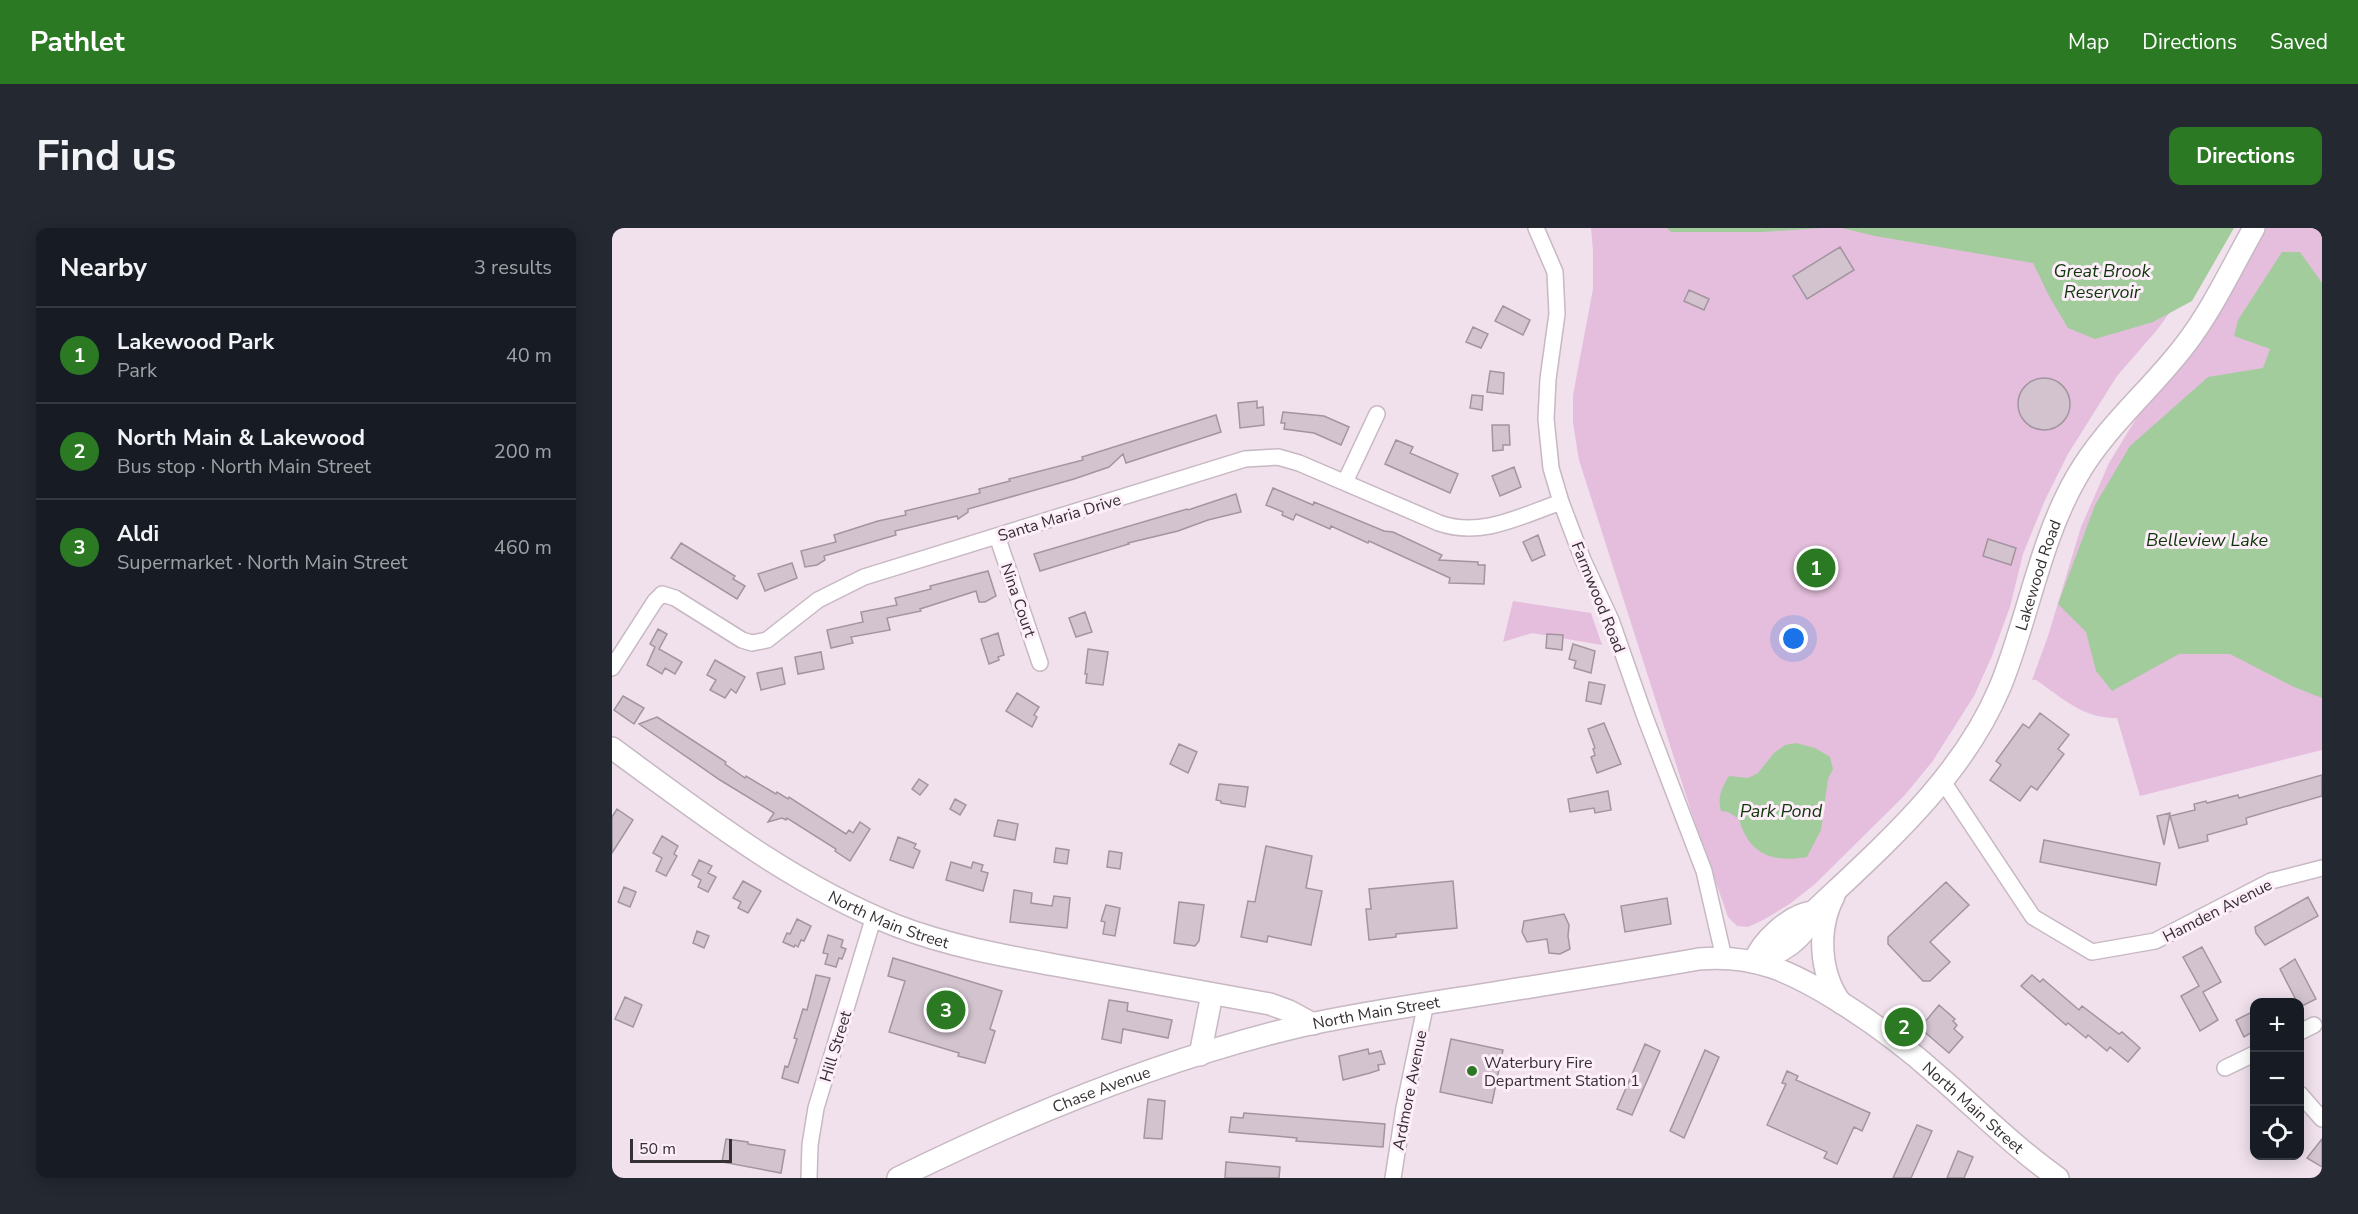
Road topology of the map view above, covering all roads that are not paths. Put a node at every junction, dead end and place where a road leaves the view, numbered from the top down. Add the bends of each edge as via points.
1 (1536, 228) edge
2 (2253, 228) edge
3 (1377, 414) dead end
4 (1345, 482) junction
5 (1561, 502) junction
6 (997, 536) junction
7 (1040, 663) dead end
8 (612, 668) edge
9 (612, 748) edge
10 (1942, 780) junction
11 (2322, 868) edge
12 (1841, 886) junction
13 (874, 916) junction
14 (1724, 958) junction
15 (1754, 962) junction
16 (1212, 994) junction
17 (1426, 1003) junction
18 (1841, 1003) junction
19 (1313, 1024) junction
20 (2314, 1025) dead end
21 (2304, 1030) edge
22 (1200, 1055) junction
23 (2250, 1056) edge
24 (2225, 1068) dead end
25 (2304, 1099) edge
26 (2322, 1119) edge
27 (809, 1178) edge
28 (898, 1178) edge
29 (1393, 1178) edge
30 (2058, 1178) edge

1 - 5 street, Farmwood Road via 1555,272 1557,314 1546,419 1551,468
2 - 10 main road, Lakewood Road via 2190,338 2106,433 2074,481 2051,534 1999,688 1976,734
3 - 4 street
4 - 5 street, Santa Maria Drive via 1438,523 1461,529 1488,526
4 - 6 street, Santa Maria Drive via 1289,460 1256,457
5 - 14 street, Farmwood Road via 1611,620 1704,871
6 - 7 street, Nina Court
6 - 8 street, Santa Maria Drive via 845,585 761,643 742,640 675,598 662,594
9 - 13 main road, North Main Street via 780,865
10 - 11 street, Hamden Avenue via 2033,917 2092,952 2155,941 2271,881
10 - 12 main road, Lakewood Road
12 - 15 main road, Lakewood Road via 1813,912 1808,926 1790,944 1773,956
12 - 18 main road via 1828,909 1823,949 1828,981
13 - 16 main road, North Main Street via 915,933 975,949
13 - 27 street, Hill Street via 816,1108
14 - 15 main road, North Main Street
14 - 17 main road, North Main Street
15 - 18 main road, North Main Street via 1797,976
16 - 19 main road, North Main Street via 1280,1007
16 - 22 main road
17 - 19 main road, North Main Street
17 - 29 street, Ardmore Avenue
18 - 30 main road, North Main Street via 1909,1050
19 - 22 main road, Chase Avenue
20 - 21 street
22 - 28 main road, Chase Avenue via 1059,1105
23 - 24 street
25 - 26 street

